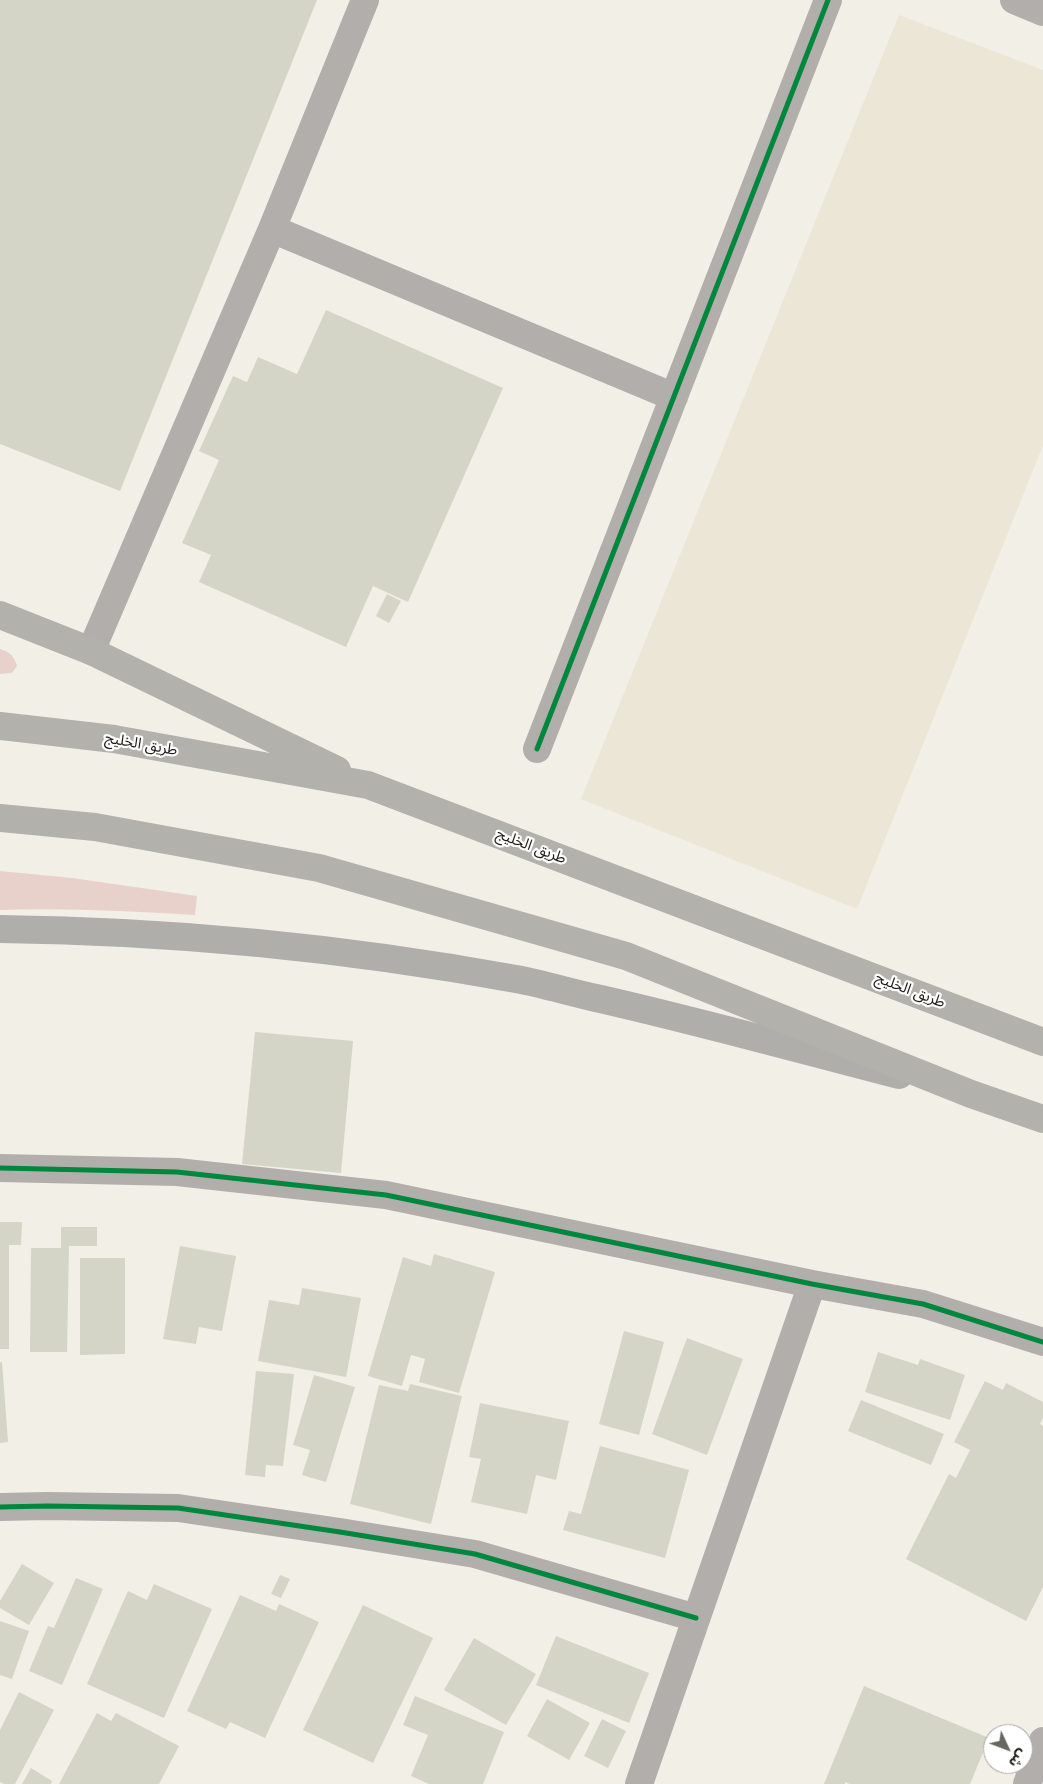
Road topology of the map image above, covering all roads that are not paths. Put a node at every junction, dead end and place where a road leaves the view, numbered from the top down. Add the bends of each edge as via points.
1 (365, 0) edge
2 (828, 0) edge
3 (1014, 0) edge
4 (1043, 12) edge
5 (272, 229) junction
6 (674, 397) junction
7 (0, 614) edge
8 (91, 651) junction
9 (0, 726) edge
10 (537, 749) dead end
11 (368, 785) junction
12 (0, 818) edge
13 (0, 929) edge
14 (1043, 1042) edge
15 (971, 1094) junction
16 (1043, 1119) edge
17 (0, 1168) edge
18 (812, 1284) junction
19 (1043, 1342) edge
20 (0, 1507) edge
21 (696, 1618) junction
22 (1043, 1741) edge
23 (639, 1784) edge
24 (1027, 1784) edge

1 - 5 street
2 - 6 street
3 - 4 street
5 - 6 street
5 - 8 street
6 - 10 street
7 - 8 main road
8 - 11 main road
9 - 11 main road, طريق الخليج via 114,739
11 - 14 main road, طريق الخليج
12 - 15 main road via 95,826 319,868 626,956
13 - 15 main road via 206,938 343,952 517,980 641,1008
15 - 16 main road
17 - 18 street via 177,1172 386,1195
18 - 19 street via 923,1304
18 - 21 street
20 - 21 street via 178,1508 369,1537 474,1554
21 - 23 street
22 - 24 street

